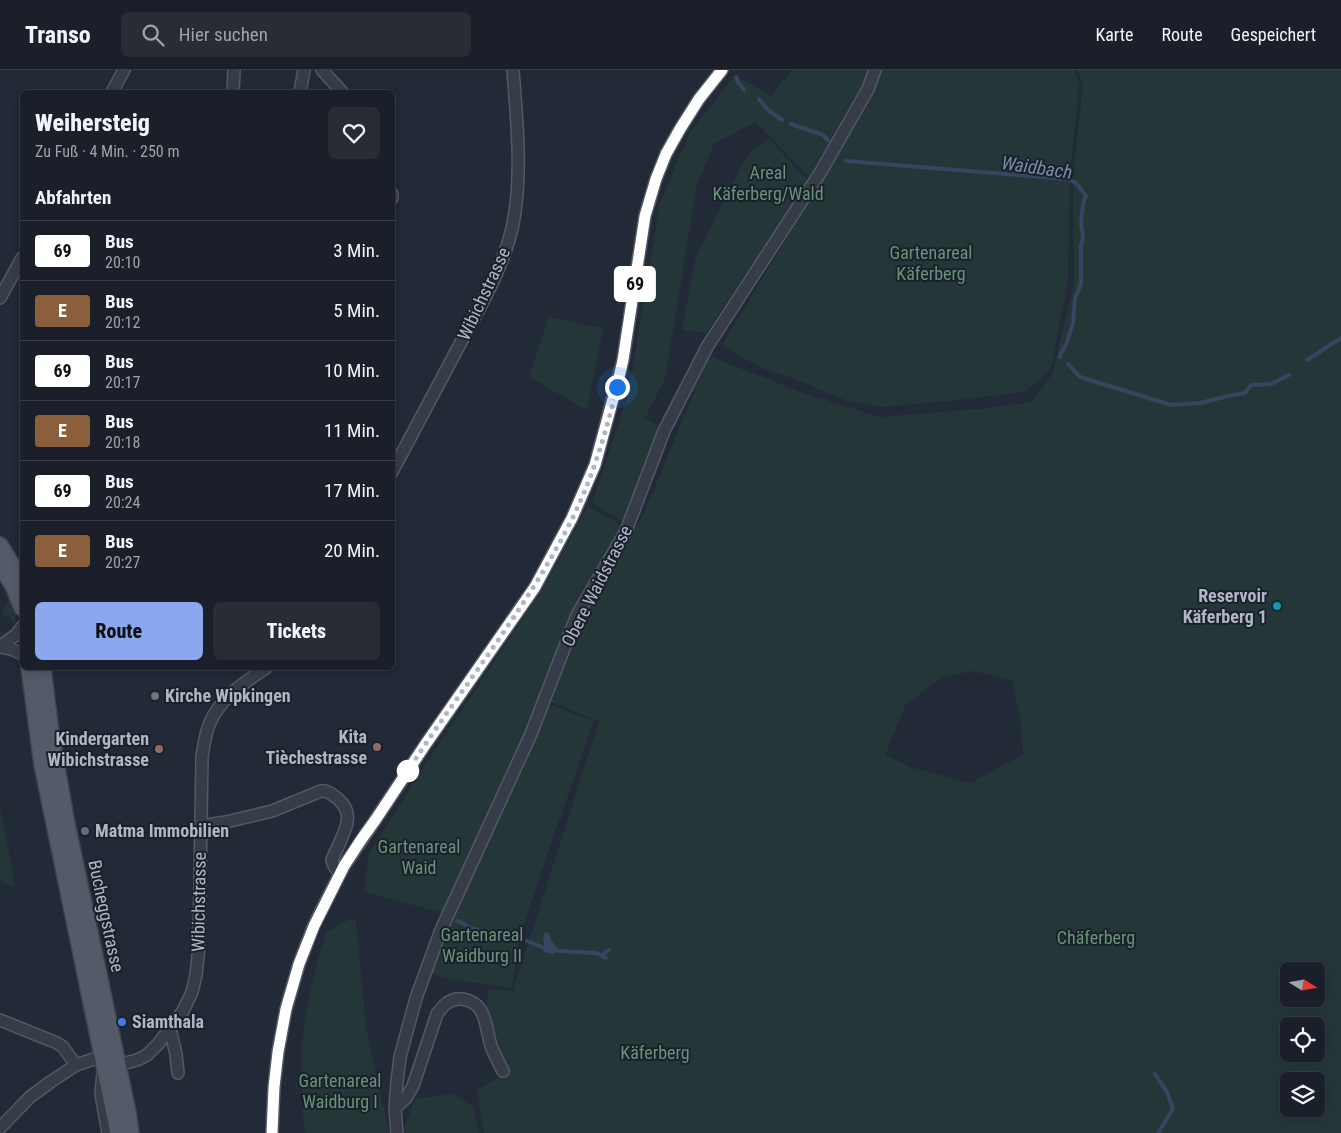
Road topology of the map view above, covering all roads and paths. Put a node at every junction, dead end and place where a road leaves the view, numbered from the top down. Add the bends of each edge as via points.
1 (124, 70) edge
2 (234, 70) edge
3 (304, 70) edge
4 (322, 70) edge
5 (513, 70) edge
6 (722, 70) edge
7 (875, 70) edge
8 (113, 90) edge
9 (233, 90) edge
10 (300, 90) edge
11 (340, 90) edge
12 (20, 262) edge
13 (0, 298) edge
14 (395, 466) edge
15 (0, 545) edge
16 (10, 562) edge
17 (20, 578) edge
18 (20, 603) edge
19 (20, 630) edge
20 (0, 647) edge
21 (20, 653) edge
22 (29, 670) edge
23 (43, 670) edge
24 (263, 670) edge
25 (201, 826) junction
26 (340, 874) junction
27 (0, 1020) edge
28 (170, 1029) junction
29 (108, 1061) junction
30 (72, 1067) junction
31 (502, 1071) dead end
32 (178, 1073) dead end
33 (396, 1108) junction
34 (0, 1128) edge
35 (108, 1133) edge
36 (118, 1133) edge
37 (132, 1133) edge
38 (272, 1133) edge
39 (397, 1133) edge

1 - 8 street
2 - 9 street
3 - 10 street
4 - 11 street
5 - 14 street, Wibichstrasse via 519,157 517,195 509,238 486,296
6 - 26 street via 680,129 656,179 645,216 621,368 595,465 572,518 535,587
7 - 33 street, Obere Waidstrasse via 868,90 820,173 706,347 664,431 626,531 577,615 531,734 445,921 416,998 400,1057
12 - 13 street
15 - 16 main road
16 - 17 main road
16 - 18 main road via 13,586
19 - 20 street
20 - 21 street
22 - 29 main road, Bucheggstrasse via 42,765 75,926
23 - 29 main road, Bucheggstrasse
24 - 25 street, Wibichstrasse via 228,696 208,726 202,756
25 - 26 street via 272,811 326,790 347,809 343,836 332,859
25 - 28 street, Wibichstrasse via 196,974 192,992
26 - 38 street via 308,941 286,1009 274,1087
27 - 30 street via 57,1043
28 - 29 street, Wibichstrasse via 147,1055 137,1060
28 - 32 street
29 - 30 street, Wibichstrasse
29 - 35 street, Bucheggstrasse via 101,1094
29 - 36 main road, Bucheggstrasse
29 - 37 main road, Bucheggstrasse via 128,1112
30 - 34 street, Wibichstrasse via 30,1098
31 - 33 street via 479,1007 466,999 452,1000 437,1014 413,1086
33 - 39 street, Obere Waidstrasse

